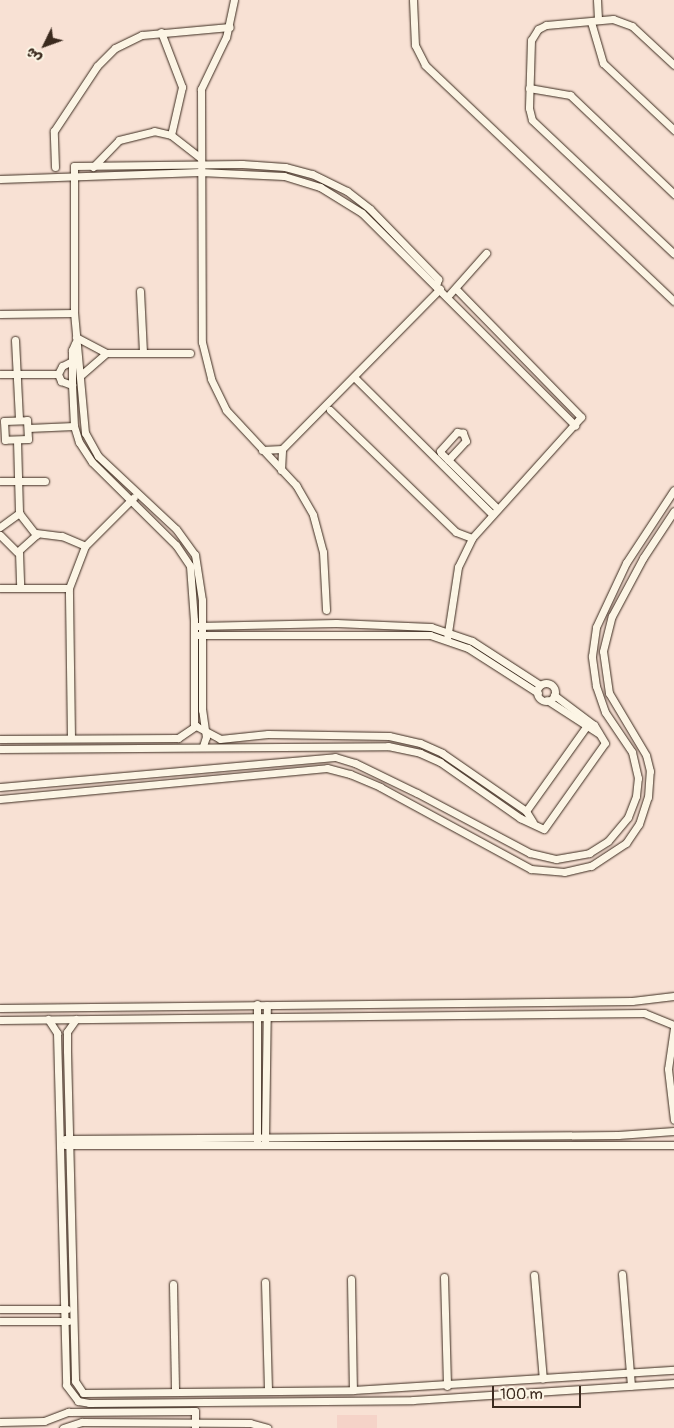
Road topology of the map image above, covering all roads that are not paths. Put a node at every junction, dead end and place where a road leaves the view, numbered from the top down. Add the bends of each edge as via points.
1 (234, 0) edge
2 (413, 0) edge
3 (597, 0) edge
4 (594, 21) junction
5 (230, 27) junction
6 (161, 32) junction
7 (674, 65) edge
8 (530, 88) junction
9 (674, 130) edge
10 (171, 135) junction
11 (200, 161) junction
12 (94, 166) junction
13 (55, 167) dead end
14 (200, 172) junction
15 (74, 176) junction
16 (0, 180) edge
17 (674, 194) edge
18 (486, 253) dead end
19 (674, 254) edge
20 (438, 287) junction
21 (456, 289) junction
22 (140, 291) dead end
23 (447, 297) junction
24 (674, 301) edge
25 (74, 313) junction
26 (0, 314) edge
27 (15, 340) dead end
28 (76, 340) junction
29 (143, 352) junction
30 (106, 353) junction
31 (190, 353) dead end
32 (72, 361) junction
33 (0, 374) edge
34 (17, 374) junction
35 (58, 374) junction
36 (81, 375) junction
37 (354, 377) junction
38 (72, 385) junction
39 (330, 410) dead end
40 (19, 420) junction
41 (575, 424) junction
42 (74, 426) junction
43 (2, 427) edge
44 (28, 428) junction
45 (17, 440) junction
46 (282, 449) junction
47 (262, 450) junction
48 (448, 460) dead end
49 (281, 470) junction
50 (0, 481) edge
51 (18, 482) junction
52 (45, 482) dead end
53 (674, 490) edge
54 (138, 493) junction
55 (131, 499) junction
56 (674, 510) edge
57 (495, 511) junction
58 (19, 512) junction
59 (0, 527) edge
60 (36, 533) junction
61 (0, 535) edge
62 (472, 538) junction
63 (85, 546) junction
64 (19, 552) junction
65 (633, 552) junction
66 (643, 558) junction
67 (626, 564) junction
68 (636, 570) junction
69 (0, 588) edge
70 (20, 588) junction
71 (69, 588) junction
72 (326, 610) dead end
73 (319, 624) junction
74 (198, 626) junction
75 (448, 630) junction
76 (320, 634) junction
77 (198, 635) junction
78 (447, 639) junction
79 (540, 686) junction
80 (538, 693) junction
81 (554, 695) junction
82 (547, 700) junction
83 (198, 710) junction
84 (194, 726) junction
85 (586, 727) junction
86 (202, 728) junction
87 (598, 733) junction
88 (71, 738) junction
89 (132, 738) junction
90 (3, 739) edge
91 (242, 742) junction
92 (203, 746) junction
93 (133, 747) junction
94 (3, 749) edge
95 (228, 766) junction
96 (228, 777) junction
97 (0, 787) edge
98 (494, 788) junction
99 (489, 795) junction
100 (0, 800) edge
101 (526, 811) junction
102 (533, 822) junction
103 (674, 996) edge
104 (649, 1001) junction
105 (257, 1004) junction
106 (267, 1004) junction
107 (0, 1008) edge
108 (650, 1014) junction
109 (257, 1017) junction
110 (266, 1017) junction
111 (48, 1019) junction
112 (76, 1019) junction
113 (0, 1020) edge
114 (674, 1026) edge
115 (671, 1070) edge
116 (674, 1120) edge
117 (674, 1131) edge
118 (257, 1140) junction
119 (265, 1140) junction
120 (60, 1142) junction
121 (69, 1142) junction
122 (674, 1144) edge
123 (622, 1274) dead end
124 (534, 1275) dead end
125 (444, 1277) dead end
126 (351, 1279) dead end
127 (265, 1282) dead end
128 (173, 1284) dead end
129 (64, 1308) junction
130 (0, 1309) edge
131 (73, 1309) junction
132 (0, 1321) edge
133 (64, 1321) junction
134 (73, 1321) junction
135 (674, 1370) edge
136 (630, 1372) junction
137 (543, 1379) junction
138 (674, 1383) edge
139 (413, 1386) junction
140 (447, 1386) junction
141 (631, 1386) junction
142 (353, 1390) junction
143 (268, 1391) junction
144 (175, 1392) junction
145 (414, 1400) junction
146 (170, 1412) junction
147 (0, 1422) edge
148 (169, 1424) junction
149 (195, 1426) edge
150 (233, 1426) edge
151 (62, 1428) edge
152 (267, 1428) edge

1 - 5 street
2 - 24 street via 415,45 425,65
3 - 4 street
4 - 7 street via 612,19 632,26
4 - 8 street via 546,25 535,32 531,40
4 - 9 street via 603,63
5 - 6 street
5 - 11 street via 201,89 204,130
6 - 10 street via 182,87
6 - 13 street via 124,42 97,66 54,131
8 - 17 street via 570,95
8 - 19 street via 532,120
10 - 11 street
10 - 12 street via 154,131 125,137 110,146
11 - 12 street
11 - 14 street
11 - 20 street via 285,167 337,185 366,205 438,279
12 - 15 street via 74,166
14 - 15 street
14 - 20 street via 284,176 333,193 355,206
14 - 47 street via 204,353 211,379 226,410
15 - 16 street
15 - 25 street
18 - 21 street via 460,279
20 - 23 street
20 - 37 street
21 - 23 street
21 - 41 street via 580,418
22 - 29 street
23 - 41 street
25 - 26 street
25 - 28 street
27 - 34 street
28 - 30 street
28 - 32 street
28 - 36 street
29 - 30 street
29 - 31 street
30 - 36 street
32 - 35 street via 62,366
32 - 38 street
33 - 34 street
34 - 35 street
34 - 40 street
35 - 38 street via 61,381
36 - 54 street via 83,420 89,444
37 - 46 street
37 - 57 street
38 - 42 street
39 - 62 street via 456,532
40 - 43 street via 4,421
40 - 44 street via 28,420
41 - 57 street
42 - 44 street
42 - 55 street via 88,457
43 - 45 street via 5,440
44 - 45 street via 28,439
45 - 51 street
46 - 47 street
46 - 49 street
47 - 49 street
48 - 57 street
49 - 72 street via 301,493 316,522 323,552
50 - 51 street
51 - 52 street
51 - 58 street
53 - 65 street
54 - 55 street
54 - 74 street via 192,549 200,580
55 - 63 street
55 - 74 street via 187,559
56 - 66 street
57 - 62 street
58 - 59 street
58 - 60 street
60 - 63 street via 62,536
60 - 64 street
61 - 64 street
62 - 75 street via 458,567
63 - 71 street
64 - 70 street
65 - 66 street
65 - 67 street
66 - 68 street
67 - 68 street
67 - 95 street via 599,618 592,666 605,712 636,761 637,787 634,804 621,827 608,841 589,853 556,859 530,853 346,759 327,756
68 - 96 street via 608,625 602,664 613,702 646,755 650,788 645,810 631,837 602,862 564,872 531,869 380,787 336,770 322,768
69 - 70 street
70 - 71 street
71 - 88 street
73 - 74 street
73 - 75 street via 424,626
73 - 76 street
74 - 77 street
75 - 78 street
75 - 79 street via 480,645
76 - 77 street
76 - 78 street via 411,633
77 - 83 street
78 - 80 street via 476,652
79 - 80 street
79 - 81 street via 552,685
80 - 82 street
81 - 82 street
81 - 87 street via 594,724
82 - 85 street
83 - 84 street
83 - 86 street
84 - 86 street
84 - 89 street via 182,737
85 - 87 street
85 - 101 street
86 - 91 street via 216,738
86 - 92 street via 206,737
87 - 102 street via 604,748 548,826 542,828
88 - 89 street
88 - 90 street
89 - 93 street
90 - 94 street
91 - 92 street
91 - 98 street via 268,734 401,738 436,750
91 - 99 street via 399,748 432,758
92 - 93 street
93 - 94 street
95 - 96 street
95 - 97 street
96 - 100 street
98 - 99 street
98 - 101 street
99 - 102 street via 520,818
101 - 102 street
103 - 104 street
104 - 106 street
104 - 108 street
105 - 106 street
105 - 107 street
105 - 109 street
106 - 110 street
108 - 110 street
108 - 114 street
109 - 110 street
109 - 112 street
109 - 118 street
110 - 119 street
111 - 112 street
111 - 113 street
111 - 120 street via 57,1033
112 - 121 street via 67,1032
114 - 115 street
115 - 116 street
117 - 119 street via 618,1135
118 - 119 street
118 - 121 street
119 - 122 street
120 - 121 street
120 - 129 street
121 - 131 street
123 - 136 street
124 - 137 street
125 - 140 street
126 - 142 street
127 - 143 street
128 - 144 street
129 - 130 street
129 - 131 street
129 - 133 street
131 - 134 street
132 - 133 street
133 - 134 street
133 - 145 street via 66,1385 74,1399 86,1403
134 - 144 street via 75,1381 80,1391 86,1394
135 - 136 street
136 - 137 street
136 - 141 street
137 - 140 street
138 - 141 street
139 - 140 street
139 - 142 street
139 - 145 street
141 - 145 street
142 - 143 street
143 - 144 street
146 - 147 street via 68,1412 44,1421
146 - 148 street
146 - 149 street via 195,1411
148 - 149 street
148 - 151 street via 82,1422
149 - 150 street
150 - 152 street via 255,1423

